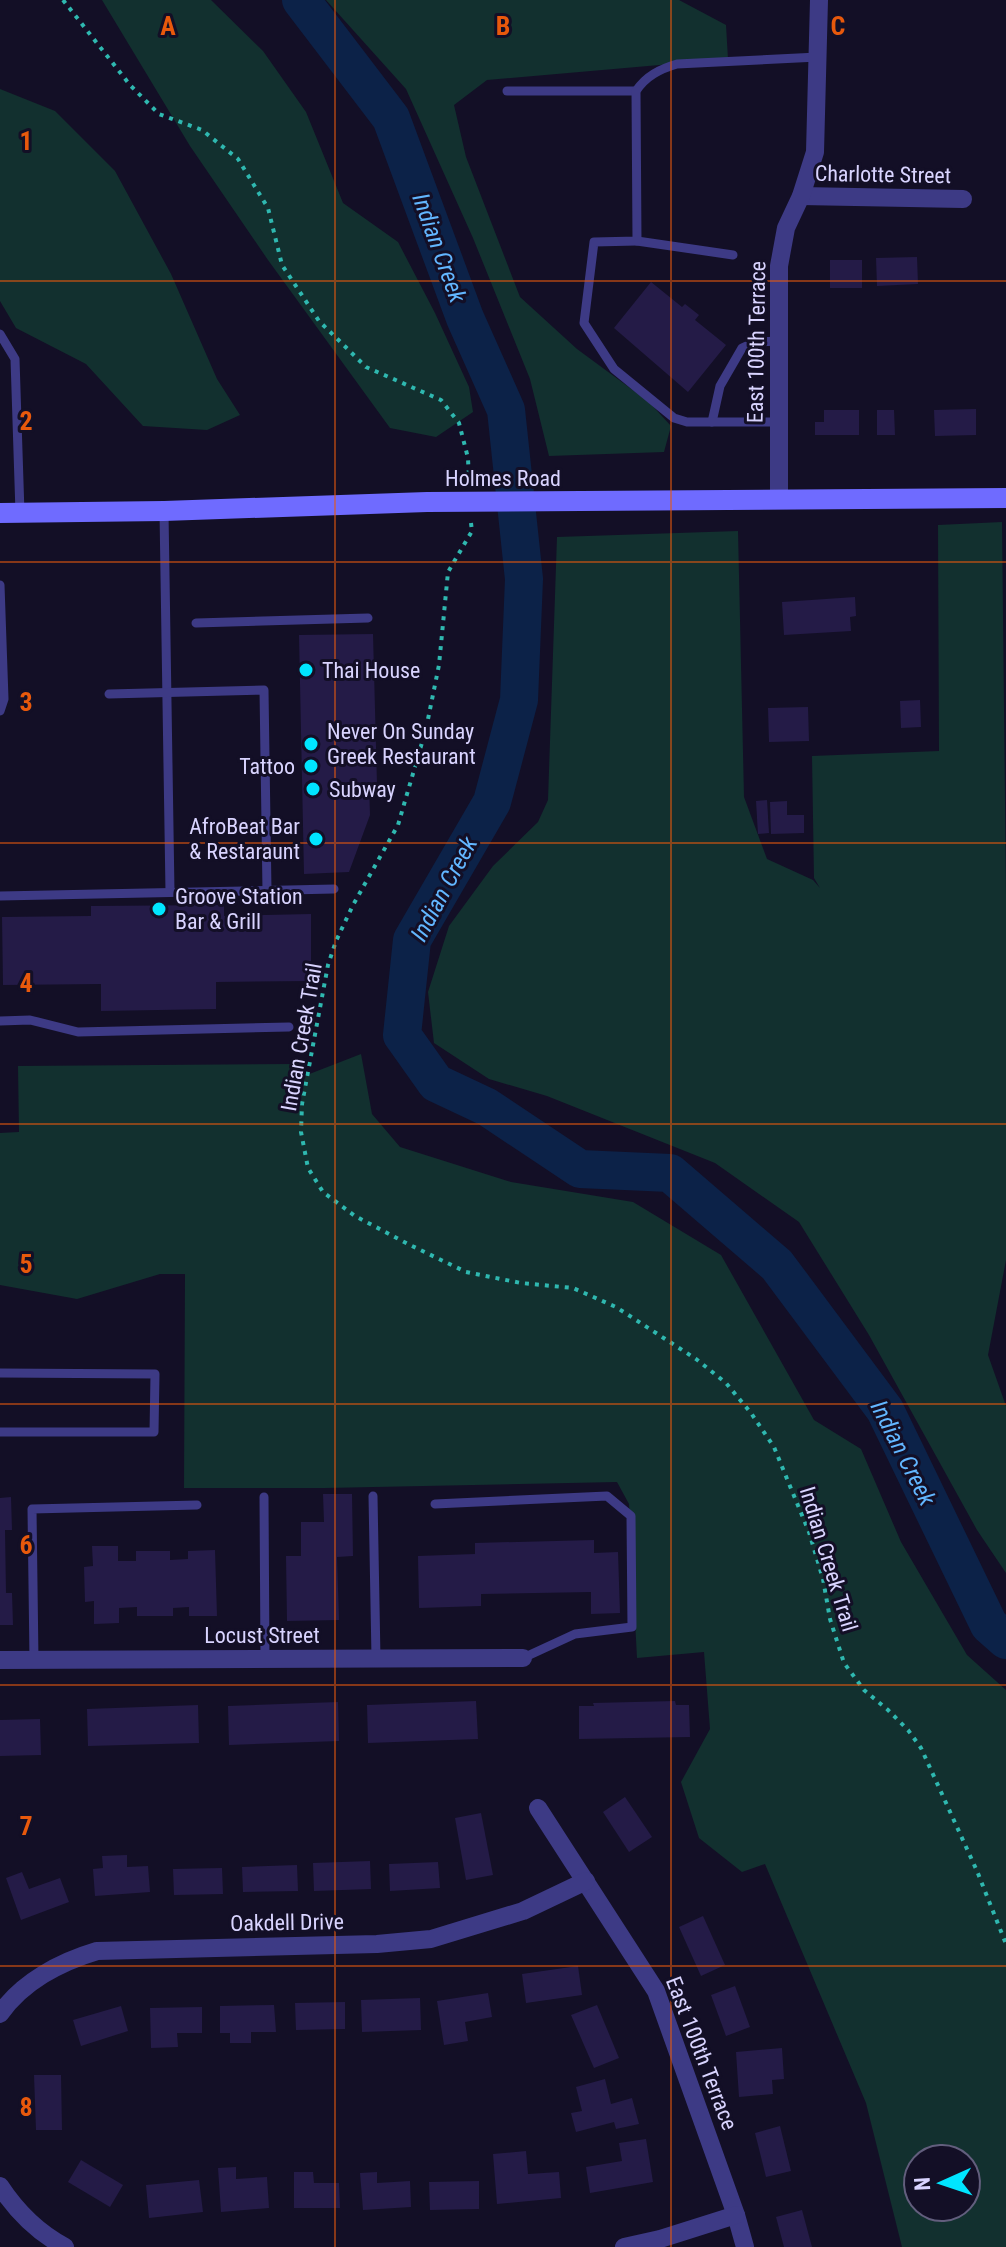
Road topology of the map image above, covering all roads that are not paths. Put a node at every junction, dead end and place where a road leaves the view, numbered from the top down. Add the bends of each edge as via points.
1 (819, 0) edge
2 (818, 57) junction
3 (507, 91) dead end
4 (636, 91) junction
5 (801, 196) junction
6 (963, 199) dead end
7 (637, 241) junction
8 (733, 255) dead end
9 (0, 334) edge
10 (780, 341) junction
11 (712, 422) junction
12 (778, 422) junction
13 (1006, 498) edge
14 (779, 500) junction
15 (164, 511) junction
16 (10, 513) edge
17 (0, 585) edge
18 (368, 618) dead end
19 (196, 623) dead end
20 (167, 693) junction
21 (109, 694) dead end
22 (2, 699) edge
23 (0, 711) edge
24 (334, 889) dead end
25 (267, 891) junction
26 (170, 892) junction
27 (0, 896) edge
28 (0, 1021) edge
29 (289, 1027) dead end
30 (0, 1373) edge
31 (0, 1432) edge
32 (373, 1496) dead end
33 (264, 1497) dead end
34 (435, 1504) dead end
35 (197, 1505) dead end
36 (376, 1658) junction
37 (523, 1658) joint
38 (265, 1659) junction
39 (0, 1660) edge
40 (34, 1660) junction
41 (538, 1808) dead end
42 (586, 1881) junction
43 (0, 2014) edge
44 (0, 2186) edge
45 (736, 2215) junction
46 (65, 2247) edge
47 (624, 2247) edge
48 (745, 2247) edge

1 - 2 street, East 100th Terrace
2 - 4 lane via 677,64 653,74
2 - 5 street, East 100th Terrace via 815,152
3 - 4 lane
4 - 7 lane
5 - 6 street, Charlotte Street
5 - 10 street, East 100th Terrace via 786,228 779,266
7 - 8 lane
7 - 11 lane via 594,242 584,323 614,369 674,418
9 - 16 lane via 15,359
10 - 11 lane via 742,348 720,386
10 - 12 street, East 100th Terrace
11 - 12 lane
12 - 14 street, East 100th Terrace
13 - 14 main road, Holmes Road
14 - 15 main road, Holmes Road via 427,502
15 - 16 main road, Holmes Road
15 - 20 lane
17 - 22 lane
18 - 19 lane
20 - 21 lane
20 - 25 lane via 264,690
20 - 26 lane
22 - 23 lane
24 - 25 lane
25 - 26 lane
26 - 27 lane
28 - 29 lane via 30,1020 78,1032
30 - 31 lane via 155,1374 154,1432
32 - 36 lane
33 - 38 lane
34 - 37 lane via 607,1496 631,1516 632,1627 575,1634
35 - 40 lane via 32,1509
36 - 37 street, Locust Street
36 - 38 street, Locust Street
38 - 40 street, Locust Street
39 - 40 street, Locust Street
41 - 42 street, East 100th Terrace
42 - 43 street, Oakdell Drive via 523,1911 431,1939 97,1951 40,1975
42 - 45 street, East 100th Terrace via 656,1991
44 - 46 street via 21,2215
45 - 47 street
45 - 48 street, East 100th Terrace

